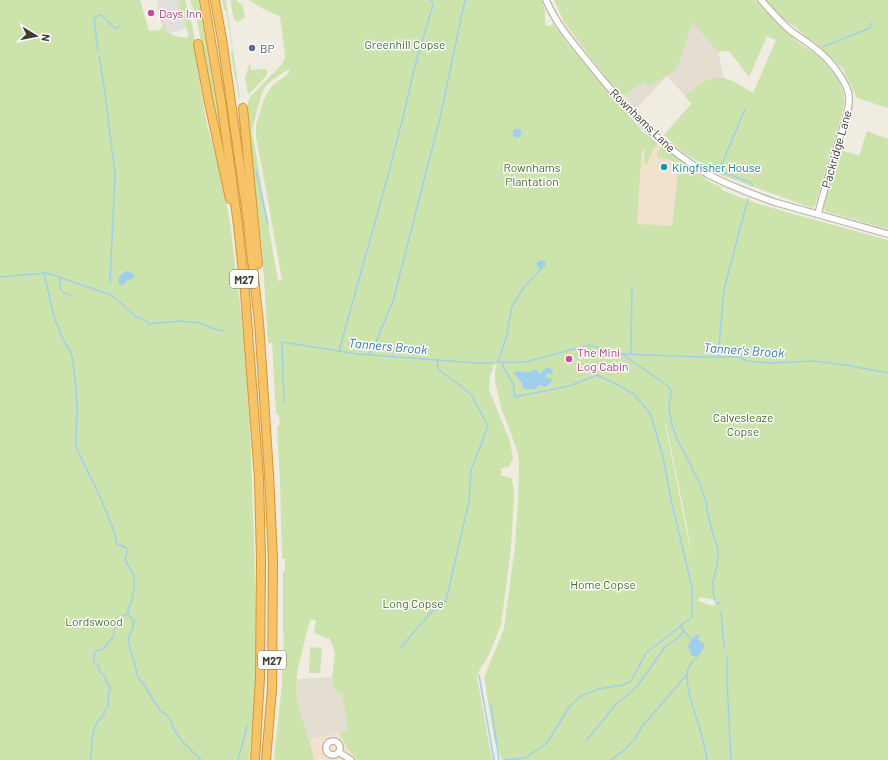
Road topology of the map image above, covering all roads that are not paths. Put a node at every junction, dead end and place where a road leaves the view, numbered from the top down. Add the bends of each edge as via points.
1 (204, 0) edge
2 (214, 0) edge
3 (546, 0) edge
4 (761, 0) edge
5 (198, 44) dead end
6 (243, 108) dead end
7 (818, 214) junction
8 (238, 225) junction
9 (888, 234) edge
10 (259, 322) junction
11 (339, 752) dead end
12 (255, 760) edge
13 (266, 760) edge
14 (350, 760) edge

1 - 8 highway, M27
2 - 10 highway, M27 via 247,215
3 - 7 street, Rownhams Lane via 564,31 612,91 676,153 709,175 735,188
4 - 7 street, Packridge Lane via 789,29 828,60 849,94 847,112
5 - 8 highway, M27 via 231,205
6 - 10 highway, M27 via 257,254
7 - 9 street, Rownhams Lane
8 - 12 highway, M27 via 259,478 260,678
10 - 13 highway, M27 via 273,560 272,689
11 - 14 street

